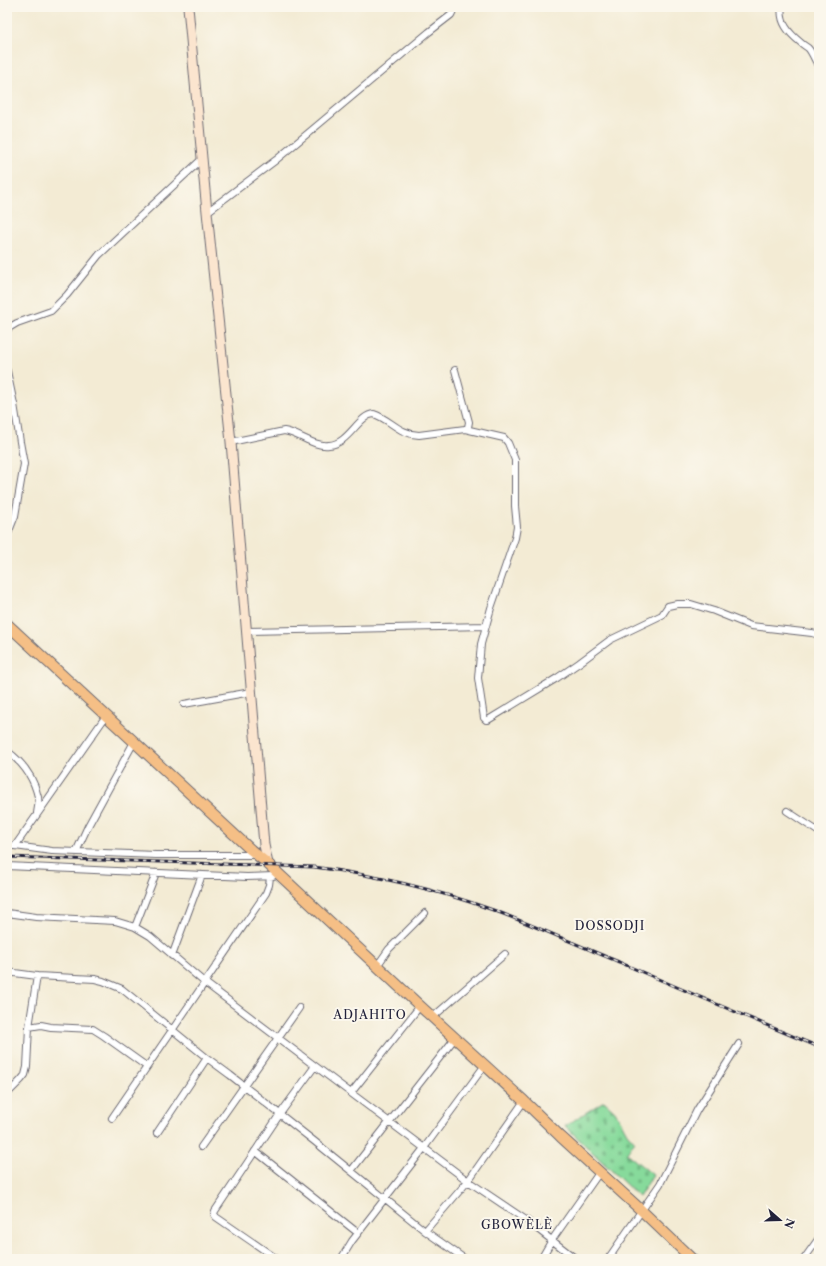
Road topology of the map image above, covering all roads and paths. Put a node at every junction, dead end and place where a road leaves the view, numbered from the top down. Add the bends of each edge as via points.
1 (188, 7) edge
2 (455, 7) edge
3 (782, 7) edge
4 (819, 67) edge
5 (202, 159) junction
6 (207, 212) junction
7 (7, 329) edge
8 (455, 370) dead end
9 (7, 371) edge
10 (465, 429) junction
11 (231, 442) junction
12 (7, 536) edge
13 (7, 624) edge
14 (486, 626) junction
15 (246, 631) junction
16 (819, 635) edge
17 (251, 692) junction
18 (184, 704) dead end
19 (106, 716) junction
20 (134, 742) junction
21 (7, 751) edge
22 (787, 811) dead end
23 (37, 815) junction
24 (819, 832) edge
25 (264, 845) junction
26 (7, 846) edge
27 (15, 846) junction
28 (76, 852) junction
29 (254, 852) junction
30 (268, 864) junction
31 (7, 866) edge
32 (156, 873) junction
33 (202, 875) junction
34 (275, 876) junction
35 (425, 912) dead end
36 (7, 913) edge
37 (135, 927) junction
38 (505, 954) dead end
39 (172, 956) junction
40 (377, 966) junction
41 (7, 972) edge
42 (37, 976) junction
43 (204, 982) junction
44 (420, 1006) junction
45 (299, 1008) dead end
46 (433, 1017) junction
47 (29, 1027) junction
48 (172, 1030) junction
49 (278, 1037) junction
50 (454, 1038) junction
51 (739, 1044) dead end
52 (207, 1058) junction
53 (485, 1065) junction
54 (146, 1066) junction
55 (315, 1066) junction
56 (244, 1086) junction
57 (351, 1093) junction
58 (7, 1094) edge
59 (524, 1101) junction
60 (280, 1114) junction
61 (112, 1118) dead end
62 (390, 1122) junction
63 (157, 1133) dead end
64 (201, 1147) dead end
65 (424, 1148) junction
66 (255, 1151) junction
67 (351, 1171) junction
68 (599, 1173) junction
69 (468, 1181) junction
70 (385, 1198) junction
71 (641, 1210) junction
72 (425, 1231) junction
73 (358, 1233) junction
74 (819, 1238) edge
75 (552, 1240) junction
76 (277, 1259) edge
77 (341, 1259) edge
78 (465, 1259) edge
79 (541, 1259) edge
80 (576, 1259) edge
81 (608, 1259) edge
82 (692, 1259) edge
83 (804, 1259) edge

1 - 5 street
2 - 6 street via 451,15 276,160
3 - 4 street via 783,22 790,34 808,48
5 - 6 street
5 - 7 street via 99,255 56,308
6 - 11 street
8 - 10 street via 469,422
9 - 12 street via 24,458 16,516
10 - 11 street via 412,434 370,414 344,439 329,445 316,444 284,430
10 - 14 street via 504,438 515,460 514,500 517,527
11 - 15 street
13 - 19 main road
14 - 15 street
14 - 16 street via 481,644 478,678 486,720 557,678 610,640 662,615 668,606 691,604 751,626
15 - 17 street
17 - 18 street
17 - 25 street
19 - 20 main road
19 - 23 street
20 - 28 street
20 - 29 main road
21 - 23 street via 25,767 30,776 39,799
22 - 24 street
23 - 27 street
25 - 29 street
25 - 30 street
26 - 27 street
27 - 28 street
28 - 29 street via 156,855
29 - 30 main road
30 - 34 main road
31 - 32 street
32 - 33 street
32 - 37 street
33 - 34 street
33 - 39 street
34 - 40 main road
34 - 43 street
35 - 40 street via 389,949
36 - 37 street via 115,921
37 - 39 street via 150,936
38 - 46 street
39 - 43 street
40 - 44 main road
41 - 42 street
42 - 47 street
42 - 48 street via 95,978 103,981 122,989
43 - 48 street
43 - 49 street
44 - 46 main road
44 - 57 street
45 - 49 street
46 - 50 main road
47 - 54 street via 41,1025 97,1030
47 - 58 street via 25,1075
48 - 52 street
48 - 54 street
49 - 55 street
49 - 56 street
50 - 53 main road
50 - 62 street
51 - 71 street via 697,1110 660,1184
52 - 56 street
52 - 63 street
53 - 59 main road
53 - 65 street
54 - 61 street
55 - 57 street
55 - 60 street
56 - 60 street
56 - 64 street
57 - 62 street
59 - 68 main road
59 - 69 street
60 - 66 street
60 - 67 street
62 - 65 street
62 - 67 street
65 - 69 street
65 - 70 street
66 - 73 street
66 - 76 street via 214,1214
67 - 70 street
68 - 71 main road
68 - 75 street
69 - 72 street
69 - 75 street
70 - 72 street
70 - 73 street
71 - 81 street
71 - 82 main road
72 - 78 street
73 - 77 street
74 - 83 street
75 - 79 street
75 - 80 street

